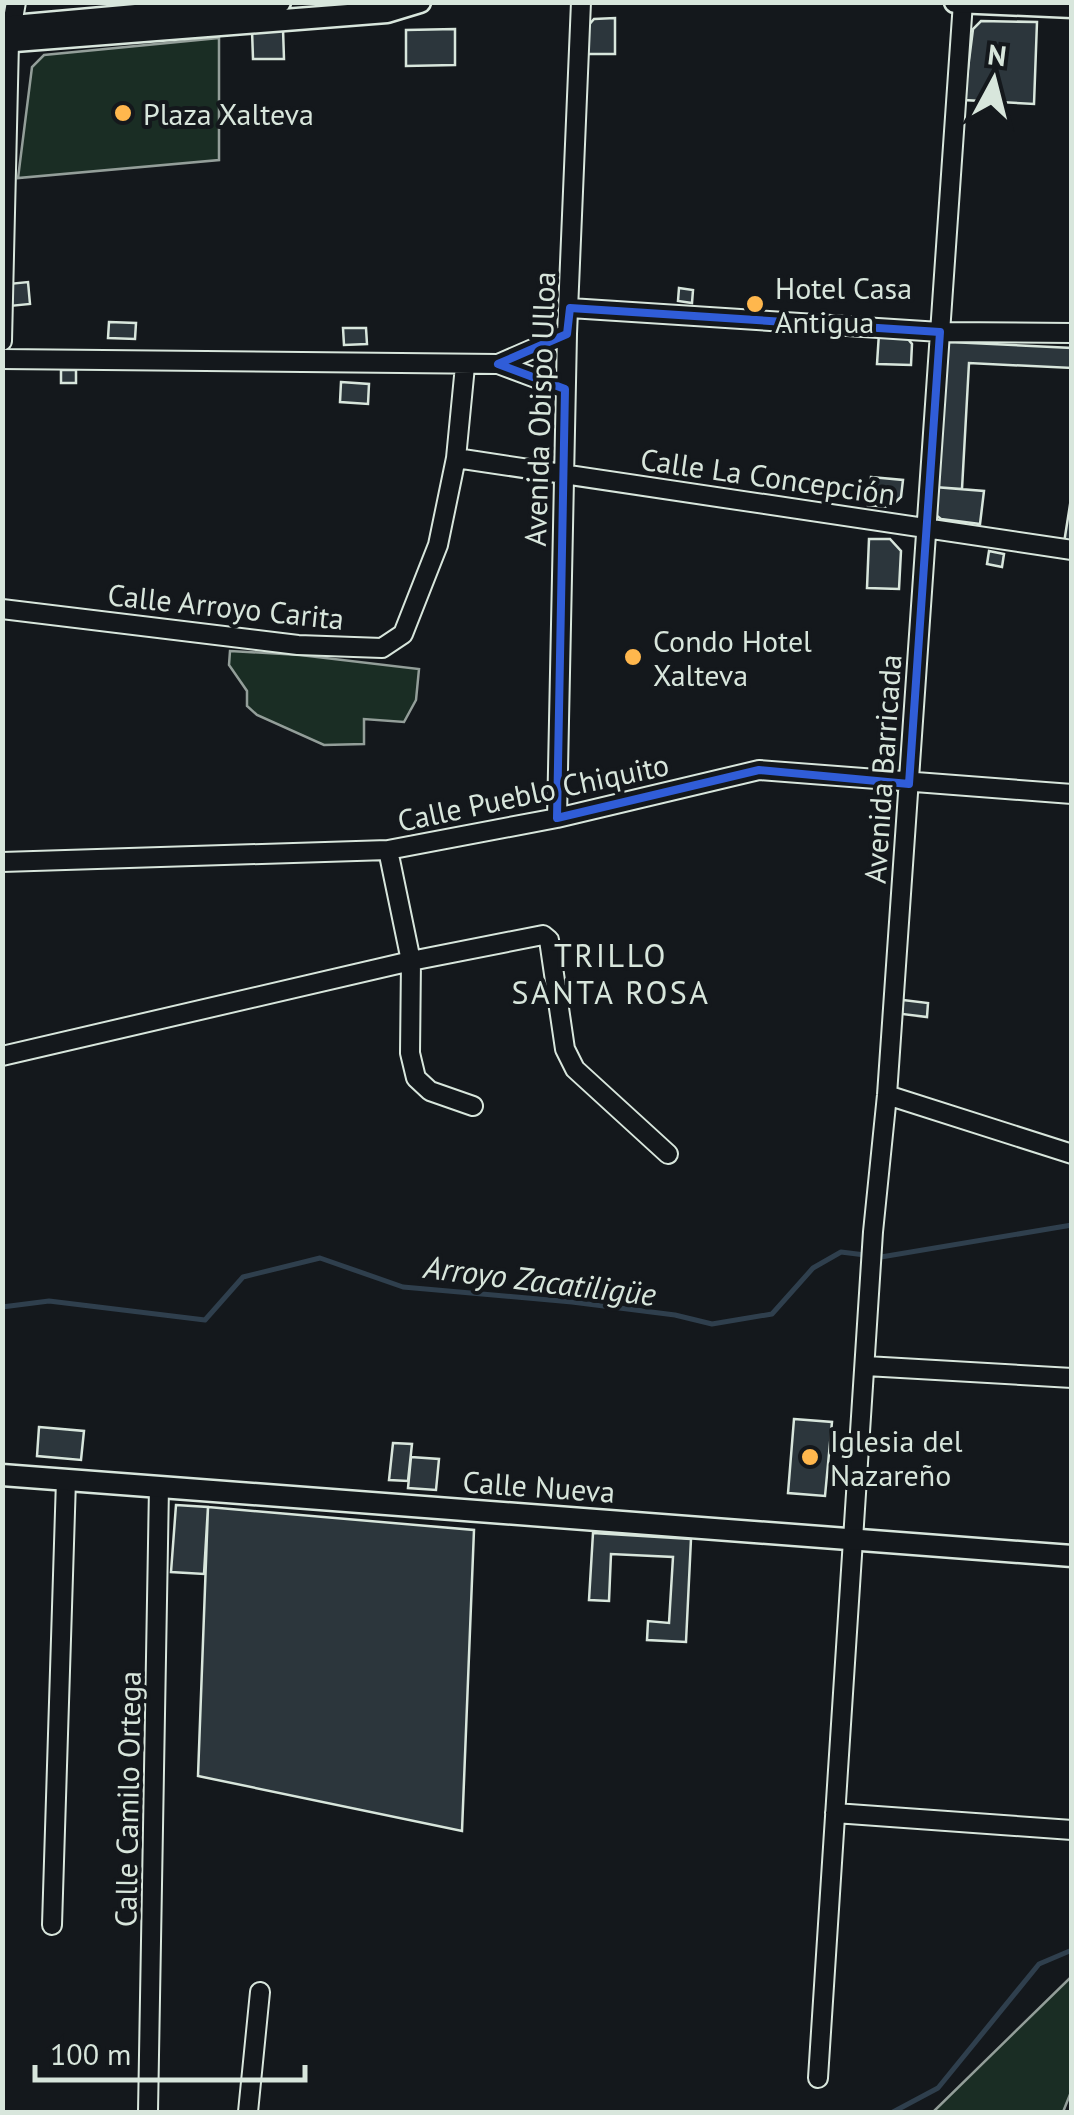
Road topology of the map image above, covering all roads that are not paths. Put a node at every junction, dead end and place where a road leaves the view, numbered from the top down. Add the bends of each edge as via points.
1 (16, 2) edge
2 (280, 2) edge
3 (420, 2) edge
4 (581, 2) edge
5 (955, 2) edge
6 (964, 3) edge
7 (1072, 7) edge
8 (229, 14) junction
9 (6, 35) edge
10 (4, 234) edge
11 (570, 308) junction
12 (940, 332) junction
13 (1072, 333) edge
14 (567, 334) junction
15 (2, 341) edge
16 (2, 358) edge
17 (498, 364) junction
18 (464, 366) junction
19 (565, 389) junction
20 (456, 458) junction
21 (564, 474) junction
22 (926, 528) junction
23 (1072, 550) edge
24 (2, 608) edge
25 (908, 784) junction
26 (1072, 794) edge
27 (557, 818) junction
28 (388, 850) junction
29 (2, 862) edge
30 (410, 961) junction
31 (2, 1056) edge
32 (887, 1095) junction
33 (473, 1106) dead end
34 (668, 1154) dead end
35 (1072, 1154) edge
36 (866, 1366) junction
37 (1072, 1378) edge
38 (2, 1475) edge
39 (66, 1480) junction
40 (159, 1487) junction
41 (854, 1540) junction
42 (1072, 1556) edge
43 (835, 1813) junction
44 (1072, 1830) edge
45 (52, 1925) dead end
46 (260, 1992) dead end
47 (818, 2078) dead end
48 (148, 2112) edge
49 (248, 2112) edge

1 - 9 street
2 - 8 street
3 - 8 street via 387,12
4 - 11 street, Avenida Obispo Ulloa
5 - 6 street
6 - 7 street
6 - 12 street, Avenida Barricada
8 - 9 street
9 - 10 street
10 - 15 street
11 - 12 street
11 - 14 street, Avenida Obispo Ulloa
12 - 13 street
12 - 22 street, Avenida Barricada
14 - 17 street
14 - 19 street, Avenida Obispo Ulloa
16 - 18 street
17 - 18 street
17 - 19 street
18 - 20 street, Calle Arroyo Carita
19 - 21 street, Avenida Obispo Ulloa
20 - 21 street, Calle La Concepción
20 - 24 street, Calle Arroyo Carita via 438,546 404,634 382,648 298,645
21 - 22 street, Calle La Concepción
21 - 27 street, Avenida Obispo Ulloa
22 - 23 street, Calle La Concepción
22 - 25 street, Avenida Barricada
25 - 26 street, Calle Pueblo Chiquito
25 - 27 street, Calle Pueblo Chiquito via 759,770
25 - 32 street, Avenida Barricada
27 - 28 street, Calle Pueblo Chiquito
28 - 29 street, Calle Pueblo Chiquito
28 - 30 street
30 - 31 street
30 - 33 street via 416,1078
30 - 34 street via 530,936 549,940 565,1049 575,1069
32 - 35 street
32 - 36 street, Avenida Barricada
36 - 37 street
36 - 41 street, Avenida Barricada
38 - 39 street, Calle Nueva
39 - 40 street, Calle Nueva
39 - 45 street
40 - 41 street, Calle Nueva
40 - 48 street, Calle Camilo Ortega
41 - 42 street, Calle Nueva
41 - 43 street, Avenida Barricada
43 - 44 street
43 - 47 street, Avenida Barricada
46 - 49 street

